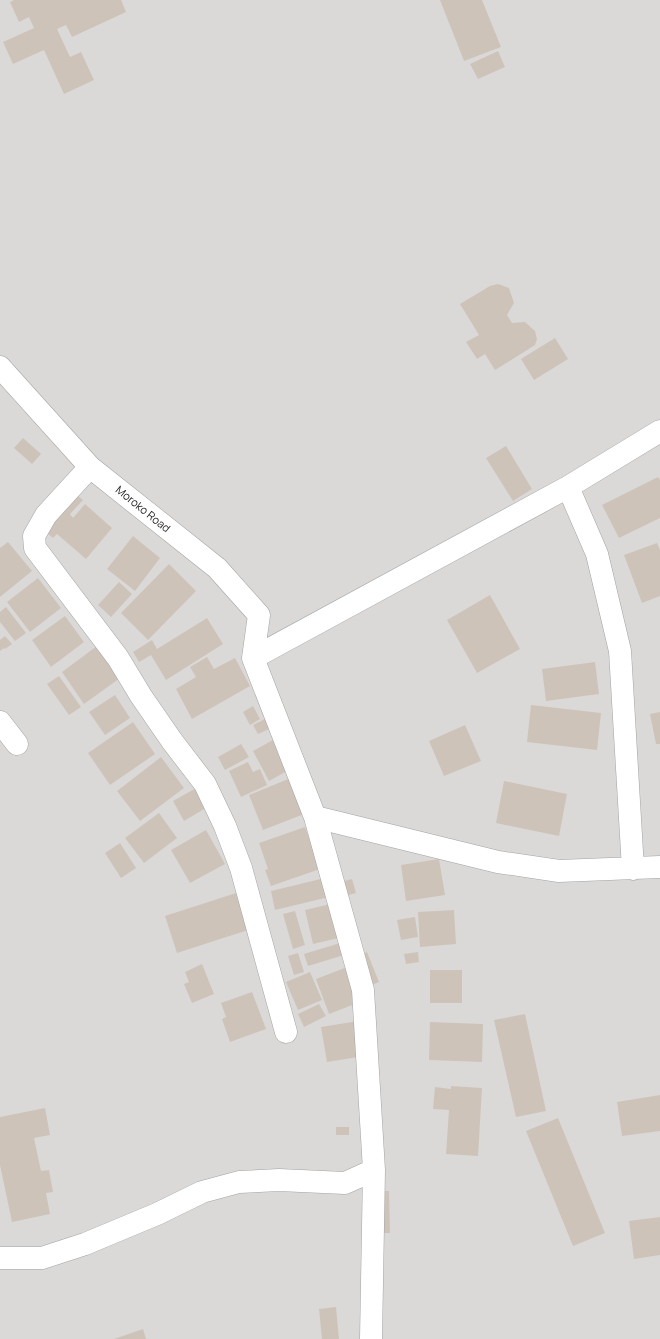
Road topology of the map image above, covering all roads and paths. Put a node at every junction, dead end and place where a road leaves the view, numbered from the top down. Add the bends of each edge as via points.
1 (0, 367) edge
2 (660, 431) edge
3 (90, 467) junction
4 (568, 487) junction
5 (253, 658) junction
6 (0, 722) edge
7 (17, 744) dead end
8 (315, 817) junction
9 (660, 867) edge
10 (633, 869) junction
11 (286, 1032) dead end
12 (374, 1170) junction
13 (0, 1258) edge
14 (371, 1339) edge

1 - 3 street, Moroko Road
2 - 4 street
3 - 5 street, Moroko Road via 217,568 259,615
3 - 11 street via 46,516 34,536 35,548 118,658 140,696 205,784 241,868
4 - 5 street
4 - 10 street via 597,554 620,651
5 - 8 street
6 - 7 street
8 - 10 street via 498,862 559,871
8 - 12 street via 363,990
9 - 10 street
12 - 13 street via 345,1183 278,1180 239,1182 202,1192 99,1238 42,1258
12 - 14 street

